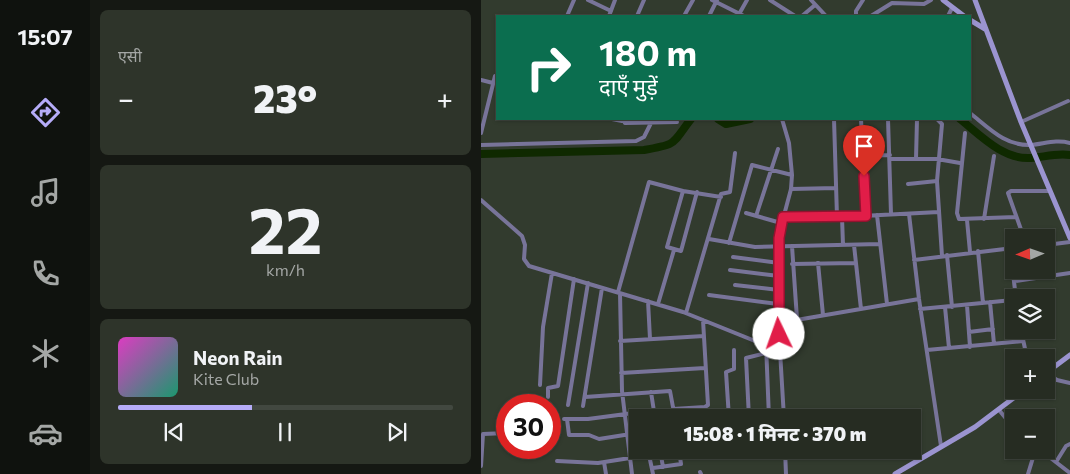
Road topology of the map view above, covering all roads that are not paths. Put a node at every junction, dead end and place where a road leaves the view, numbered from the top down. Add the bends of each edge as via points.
1 (574, 0) edge
2 (588, 0) edge
3 (615, 0) edge
4 (644, 0) edge
5 (693, 0) edge
6 (747, 0) edge
7 (770, 0) edge
8 (811, 0) edge
9 (863, 0) edge
10 (931, 0) edge
11 (943, 0) edge
12 (975, 0) edge
13 (715, 1) edge
14 (903, 1) edge
15 (815, 5) junction
16 (952, 8) junction
17 (611, 11) junction
18 (567, 15) edge
19 (609, 15) edge
20 (637, 15) edge
21 (685, 15) edge
22 (709, 15) edge
23 (740, 15) edge
24 (793, 15) edge
25 (803, 15) edge
26 (825, 15) edge
27 (856, 15) edge
28 (872, 15) edge
29 (948, 15) edge
30 (962, 15) edge
31 (971, 21) edge
32 (985, 29) junction
33 (495, 76) dead end
34 (481, 80) edge
35 (493, 83) junction
36 (1067, 102) dead end
37 (481, 110) edge
38 (486, 111) junction
39 (971, 114) edge
40 (622, 120) edge
41 (652, 120) edge
42 (782, 120) edge
43 (834, 120) edge
44 (861, 120) edge
45 (888, 120) edge
46 (917, 120) edge
47 (938, 120) edge
48 (677, 122) dead end
49 (1021, 122) junction
50 (481, 133) edge
51 (965, 133) dead end
52 (1070, 143) edge
53 (481, 145) edge
54 (1032, 147) junction
55 (778, 149) dead end
56 (735, 153) dead end
57 (863, 156) junction
58 (994, 156) dead end
59 (890, 157) junction
60 (916, 159) junction
61 (937, 160) junction
62 (960, 162) junction
63 (771, 171) junction
64 (792, 175) junction
65 (937, 181) junction
66 (908, 184) dead end
67 (836, 188) junction
68 (791, 190) junction
69 (683, 191) junction
70 (1050, 191) junction
71 (697, 192) junction
72 (721, 197) junction
73 (481, 200) edge
74 (939, 212) junction
75 (746, 213) dead end
76 (891, 214) junction
77 (909, 214) junction
78 (877, 215) junction
79 (756, 216) junction
80 (866, 216) junction
81 (783, 217) junction
82 (840, 217) junction
83 (1016, 217) junction
84 (984, 219) junction
85 (967, 220) junction
86 (781, 223) junction
87 (1021, 229) edge
88 (709, 238) junction
89 (1070, 240) edge
90 (729, 243) junction
91 (1055, 243) edge
92 (880, 244) junction
93 (843, 245) junction
94 (854, 245) junction
95 (779, 246) junction
96 (792, 246) junction
97 (1005, 249) edge
98 (674, 250) junction
99 (978, 251) junction
100 (970, 252) junction
101 (945, 255) junction
102 (733, 257) dead end
103 (914, 260) junction
104 (779, 263) junction
105 (818, 263) junction
106 (792, 264) junction
107 (856, 264) junction
108 (730, 270) dead end
109 (552, 273) junction
110 (1070, 274) edge
111 (779, 276) junction
112 (574, 279) junction
113 (1015, 281) joint
114 (588, 283) junction
115 (735, 285) dead end
116 (602, 288) junction
117 (1015, 289) edge
118 (779, 290) junction
119 (619, 293) junction
120 (709, 294) dead end
121 (919, 299) junction
122 (1005, 300) edge
123 (648, 301) junction
124 (990, 302) junction
125 (983, 303) junction
126 (658, 304) junction
127 (778, 304) junction
128 (887, 304) junction
129 (967, 305) junction
130 (952, 306) junction
131 (945, 307) junction
132 (861, 309) junction
133 (920, 309) junction
134 (686, 313) junction
135 (823, 315) junction
136 (797, 319) junction
137 (703, 320) junction
138 (779, 323) junction
139 (993, 329) junction
140 (969, 332) junction
141 (703, 336) junction
142 (650, 339) junction
143 (620, 341) junction
144 (1023, 341) joint
145 (765, 344) junction
146 (994, 344) junction
147 (970, 347) junction
148 (949, 348) junction
149 (1025, 349) edge
150 (734, 350) dead end
151 (927, 350) junction
152 (780, 351) junction
153 (766, 353) junction
154 (1070, 355) edge
155 (1055, 366) edge
156 (705, 368) junction
157 (621, 373) junction
158 (1055, 379) edge
159 (1070, 383) edge
160 (540, 385) dead end
161 (651, 392) junction
162 (548, 394) edge
163 (623, 394) junction
164 (585, 397) junction
165 (1013, 399) edge
166 (568, 405) dead end
167 (583, 406) dead end
168 (654, 409) edge
169 (673, 409) joint
170 (729, 409) edge
171 (749, 409) edge
172 (769, 409) edge
173 (783, 409) edge
174 (999, 410) junction
175 (625, 414) junction
176 (629, 414) edge
177 (1005, 417) edge
178 (483, 433) edge
179 (496, 433) edge
180 (627, 435) junction
181 (1070, 444) edge
182 (941, 446) junction
183 (629, 450) edge
184 (629, 458) edge
185 (630, 459) edge
186 (651, 459) edge
187 (662, 459) edge
188 (680, 459) edge
189 (785, 459) edge
190 (1032, 459) edge
191 (1052, 459) edge
192 (557, 461) dead end
193 (604, 462) junction
194 (1056, 462) junction
195 (481, 466) edge
196 (663, 466) junction
197 (653, 468) junction
198 (1070, 473) edge
199 (606, 474) edge
200 (632, 474) edge
201 (653, 474) edge
202 (786, 474) edge
203 (895, 474) edge
204 (1028, 474) edge

1 - 18 street
2 - 17 street
3 - 17 street
4 - 20 street
5 - 21 street
6 - 23 street
7 - 24 street
8 - 15 street
9 - 27 street
10 - 14 street via 924,4
11 - 16 main road
12 - 32 main road
13 - 22 street
13 - 23 street
14 - 28 street via 888,4
15 - 25 street
15 - 26 street
16 - 29 street
16 - 30 main road
17 - 19 street
31 - 32 main road
32 - 49 main road
33 - 35 street
34 - 35 street
35 - 38 street
36 - 49 street
37 - 38 street
38 - 50 street
39 - 54 street via 1008,142
40 - 41 street
41 - 48 street
41 - 53 street via 644,137 636,141
42 - 64 street via 789,143
43 - 67 street
44 - 57 street
45 - 59 street
46 - 60 street
47 - 61 street via 942,124
49 - 54 main road
51 - 62 street
52 - 54 street via 1057,141
54 - 70 main road
55 - 63 street
56 - 72 street via 730,192 722,193
57 - 59 street
57 - 80 street
58 - 84 street
59 - 60 street
59 - 76 street
60 - 61 street
61 - 62 street
61 - 65 street
62 - 85 street via 957,213 959,219
63 - 64 street
63 - 79 street
63 - 90 street via 754,165 751,167
64 - 68 street
65 - 66 street
65 - 74 street
67 - 68 street
67 - 82 street
68 - 81 street
69 - 71 street
69 - 98 street via 667,248
69 - 119 street via 649,182
70 - 83 street via 1009,192
70 - 89 main road
71 - 72 street
71 - 98 street via 681,251
72 - 88 street
73 - 109 street via 522,236 527,264
74 - 77 street
74 - 101 street
75 - 79 street
76 - 77 street
76 - 78 street
77 - 103 street
78 - 80 street
78 - 92 street
79 - 86 street
80 - 82 street
81 - 82 street
81 - 86 street
82 - 93 street
83 - 84 street
83 - 87 street
84 - 85 street
85 - 100 street
86 - 95 street
88 - 90 street
88 - 134 street
89 - 91 street
90 - 95 street
92 - 94 street
92 - 128 street
93 - 94 street
93 - 96 street
94 - 107 street
95 - 96 street
95 - 104 street
96 - 106 street
97 - 99 street
98 - 126 street
99 - 100 street
99 - 125 street
100 - 101 street
101 - 103 street
101 - 130 street
102 - 104 street
103 - 121 street
104 - 111 street
105 - 106 street
105 - 107 street
105 - 135 street
106 - 136 street
107 - 132 street
108 - 111 street
109 - 112 street
109 - 160 street via 542,333
110 - 113 street
111 - 118 street
112 - 114 street
112 - 162 street via 558,386 548,388
113 - 117 street
114 - 116 street
114 - 166 street
115 - 118 street
116 - 119 street
116 - 164 street
118 - 127 street
119 - 123 street
119 - 143 street
120 - 127 street
121 - 128 street
121 - 133 street
122 - 124 street
123 - 126 street
123 - 142 street
124 - 125 street
124 - 139 street
125 - 129 street
126 - 134 street
127 - 138 street
128 - 132 street
129 - 130 street
129 - 140 street
130 - 131 street
131 - 133 street
131 - 148 street
132 - 135 street
133 - 151 street
134 - 137 street
135 - 136 street
136 - 138 street
137 - 141 street
137 - 145 street
138 - 152 street
139 - 140 street
139 - 146 street
140 - 147 street
141 - 142 street
141 - 156 street
142 - 143 street
143 - 157 street
144 - 146 street
144 - 149 street
145 - 152 street
145 - 153 street
146 - 147 street
147 - 148 street
148 - 151 street
150 - 170 street via 734,369 727,372
151 - 182 street
152 - 173 street
153 - 171 street via 746,358
153 - 172 street
154 - 155 main road
156 - 157 street
156 - 169 street via 707,407
157 - 163 street
158 - 159 street
161 - 163 street
161 - 168 street
161 - 169 street via 671,392
163 - 164 street
163 - 175 street
164 - 167 street
165 - 174 main road
174 - 177 street
174 - 182 main road
175 - 176 street
175 - 180 street
175 - 180 street via 566,419 567,432 569,435 589,435 599,439
178 - 179 street
178 - 195 street
180 - 183 street
181 - 194 street
182 - 203 main road
184 - 193 street
185 - 200 street
186 - 197 street
187 - 196 street
188 - 196 street via 681,464
189 - 202 street
190 - 204 street
191 - 194 street
192 - 193 street
193 - 199 street
194 - 198 street
196 - 197 street
197 - 201 street

